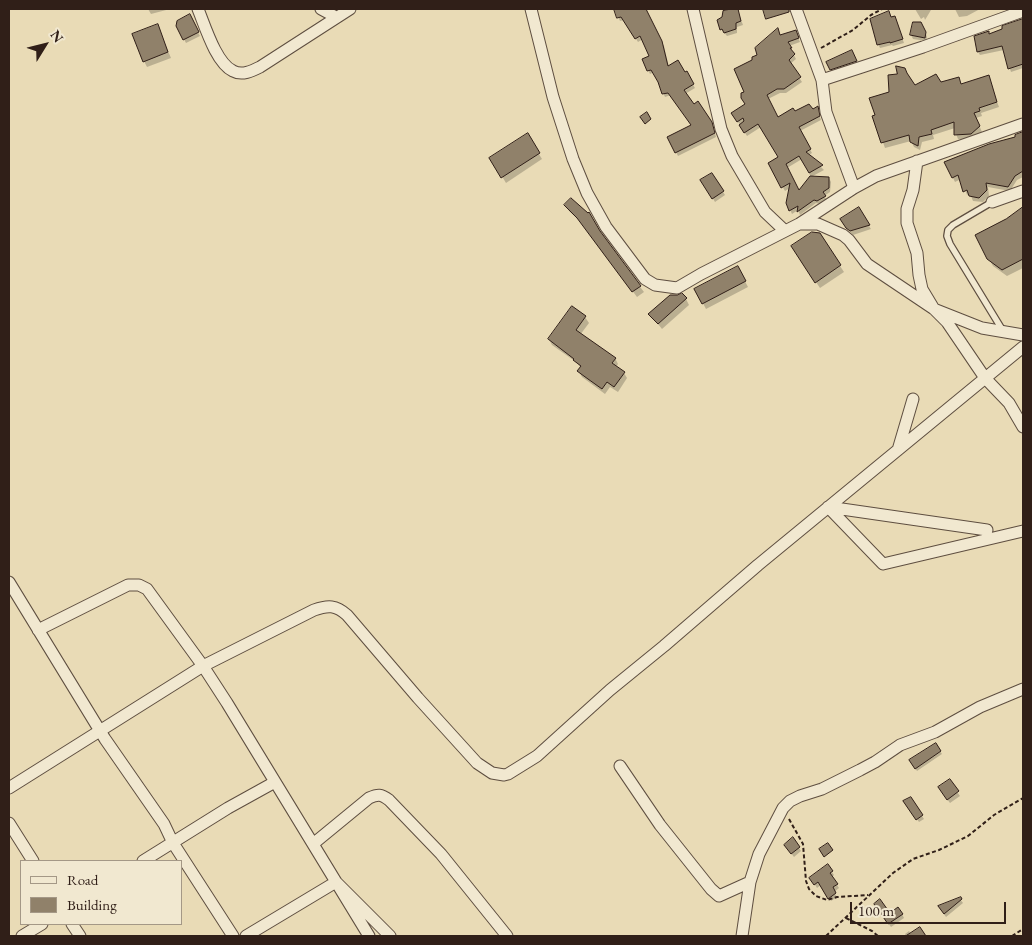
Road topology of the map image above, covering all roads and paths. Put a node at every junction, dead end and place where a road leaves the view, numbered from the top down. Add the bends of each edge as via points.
1 (198, 9) edge
2 (321, 9) edge
3 (350, 9) edge
4 (530, 9) edge
5 (693, 9) edge
6 (796, 9) edge
7 (882, 9) edge
8 (1023, 11) edge
9 (336, 17) junction
10 (812, 54) junction
11 (822, 80) junction
12 (1023, 124) edge
13 (917, 161) junction
14 (854, 188) junction
15 (1023, 191) edge
16 (992, 202) joint
17 (799, 224) junction
18 (784, 230) junction
19 (934, 308) junction
20 (1004, 332) junction
21 (1023, 335) edge
22 (1023, 347) edge
23 (985, 378) junction
24 (912, 399) dead end
25 (1023, 427) edge
26 (898, 450) junction
27 (828, 508) junction
28 (987, 530) dead end
29 (1023, 531) edge
30 (9, 582) edge
31 (38, 630) junction
32 (203, 666) junction
33 (1023, 689) edge
34 (100, 731) junction
35 (620, 766) dead end
36 (275, 782) junction
37 (9, 788) edge
38 (1023, 798) edge
39 (783, 808) junction
40 (9, 823) edge
41 (173, 843) junction
42 (313, 844) junction
43 (32, 860) edge
44 (146, 860) edge
45 (336, 882) junction
46 (750, 882) junction
47 (869, 895) junction
48 (846, 918) junction
49 (40, 925) edge
50 (73, 925) edge
51 (1023, 929) edge
52 (22, 936) edge
53 (80, 936) edge
54 (233, 936) edge
55 (246, 936) edge
56 (369, 936) edge
57 (390, 936) edge
58 (507, 936) edge
59 (742, 936) edge
60 (826, 936) edge
61 (878, 936) edge
62 (1012, 936) edge

1 - 9 street via 218,54 233,71 241,73 260,67
2 - 9 street
3 - 9 street
4 - 18 street via 553,97 587,193 606,227 645,280 655,285 678,288
5 - 18 street via 721,128 732,156 764,212
6 - 10 street
7 - 10 path
8 - 11 street
10 - 11 street
11 - 14 street via 826,112
12 - 13 street
13 - 14 street
13 - 19 street via 907,223 917,254 922,289
14 - 17 street
15 - 16 street
16 - 20 lane via 952,225 947,236
17 - 18 street
17 - 19 street via 818,224 844,235 867,264
19 - 20 street via 982,328
19 - 23 street
20 - 21 street
22 - 23 street
23 - 25 street via 1009,403
23 - 26 street
24 - 26 street
26 - 27 street
27 - 28 street
27 - 29 street via 883,564
27 - 32 street via 610,690 537,756 504,775 492,773 477,763 338,608 330,606 314,610
30 - 31 street
31 - 32 street via 128,585 139,585 147,589
31 - 34 street
32 - 34 street
32 - 36 street
33 - 39 street via 980,707 935,732 900,744 875,762 822,789 800,796
34 - 37 street
34 - 41 street via 164,824
35 - 46 street via 711,889 719,896
36 - 41 street
36 - 42 street
38 - 47 path via 968,836 913,859
39 - 46 street via 759,854
39 - 47 path via 803,844 809,889 827,900
40 - 43 street
41 - 44 street
41 - 54 street
42 - 45 street
42 - 58 street via 369,798 382,794 441,854
45 - 55 street
45 - 56 street
45 - 57 street
46 - 59 street
47 - 48 path
48 - 60 path
48 - 61 path
49 - 52 street
50 - 53 street
51 - 62 path

